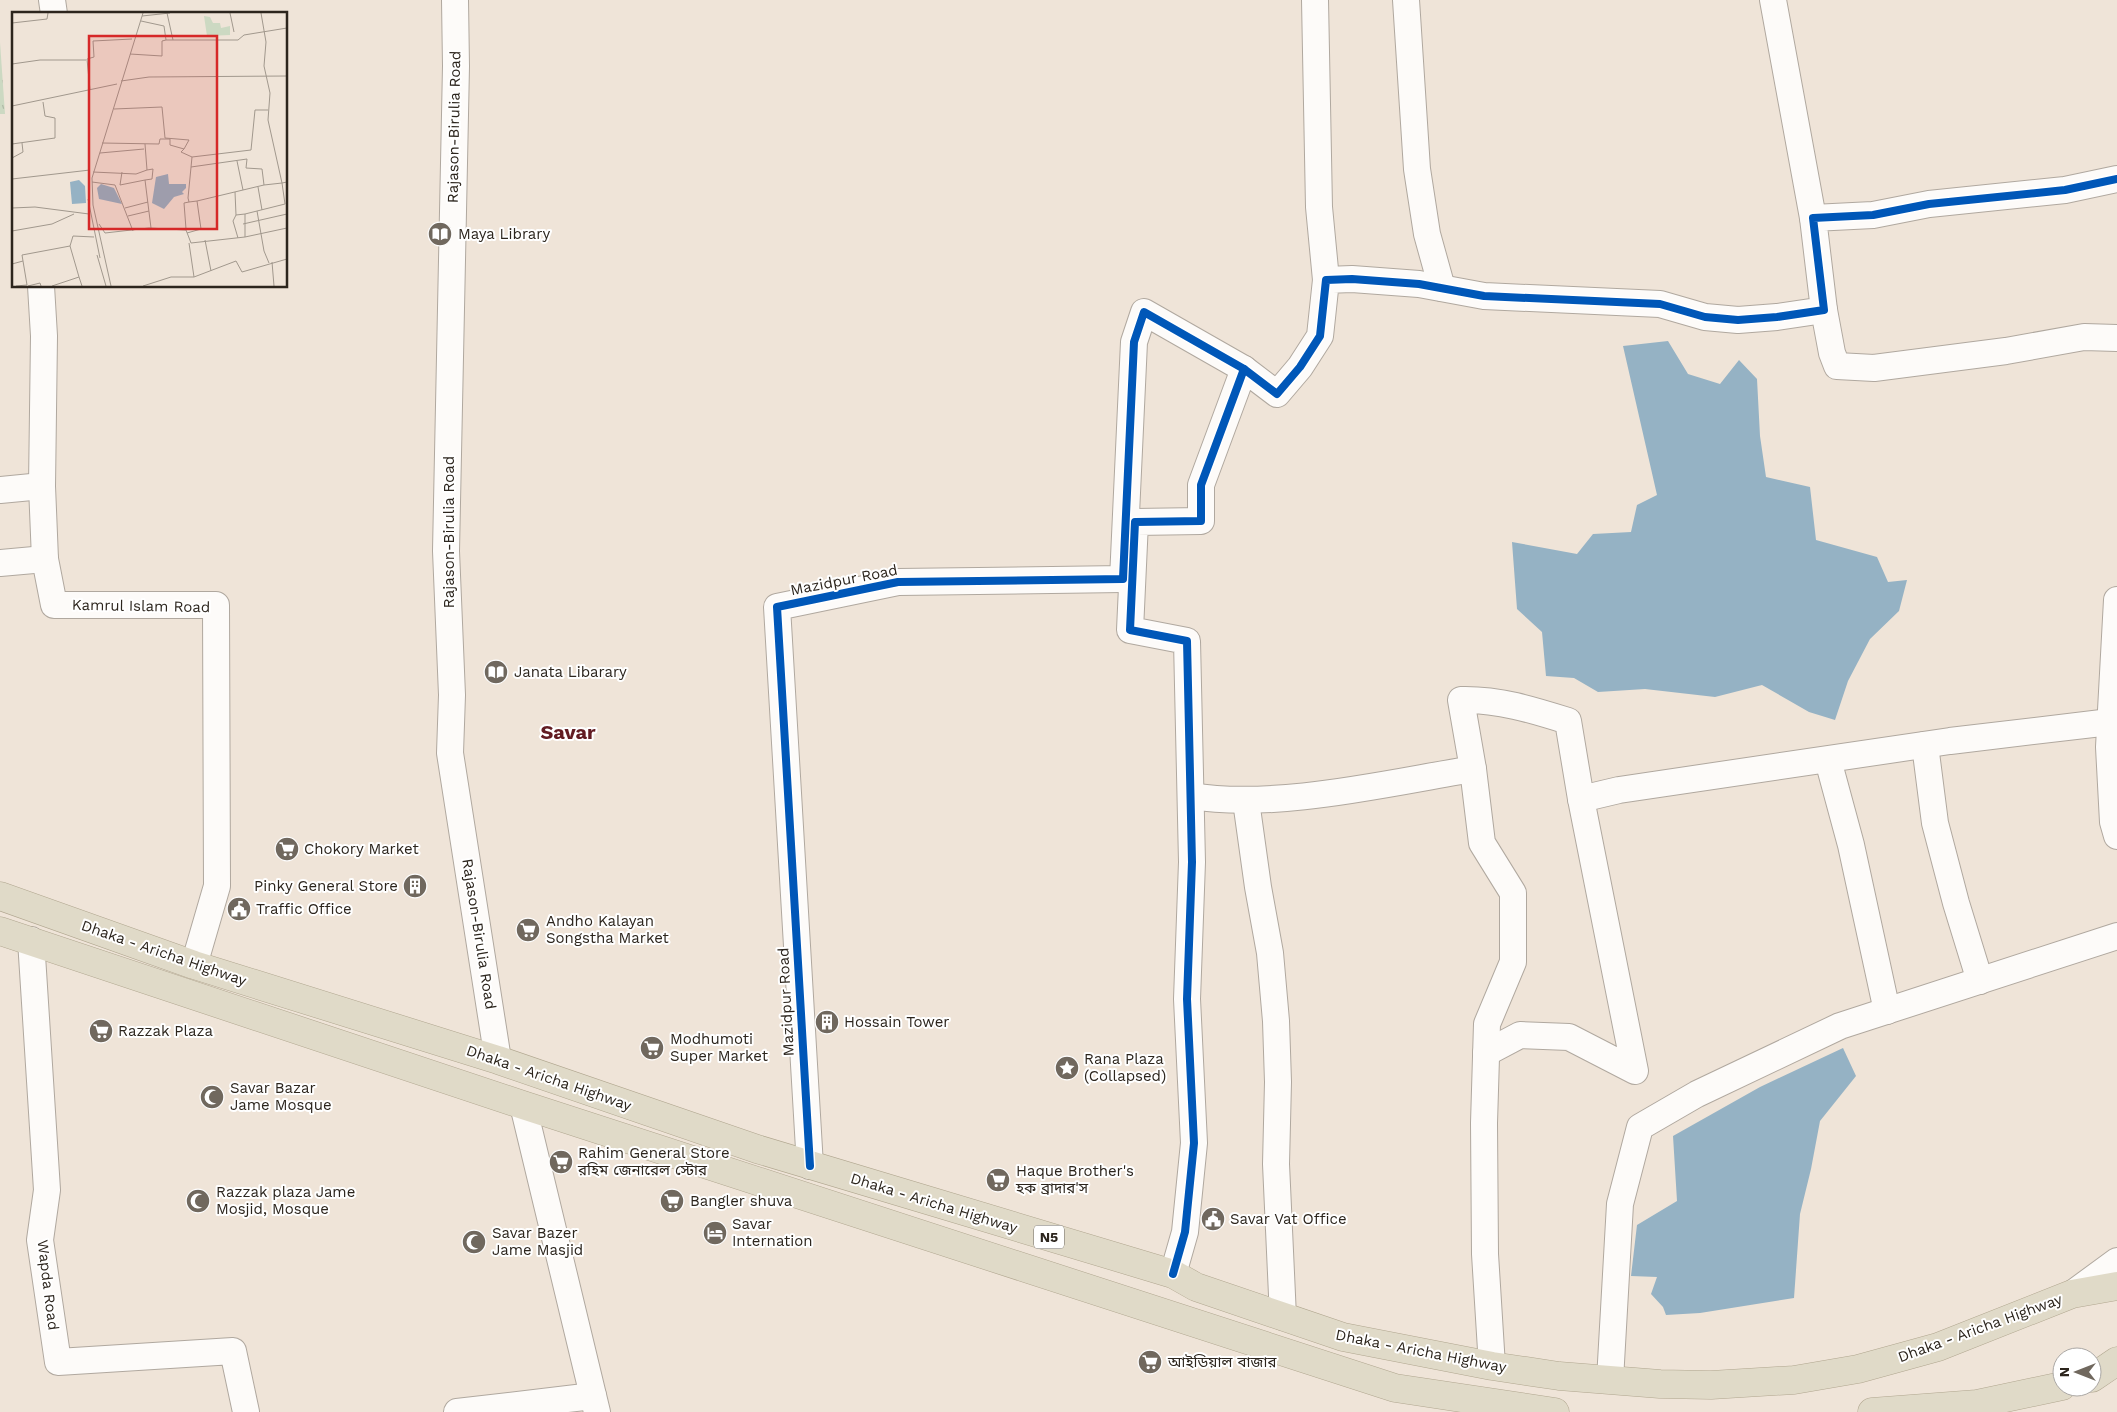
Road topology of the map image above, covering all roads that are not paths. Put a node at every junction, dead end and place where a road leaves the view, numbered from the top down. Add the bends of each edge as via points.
1 (455, 0) edge
2 (1314, 0) edge
3 (1406, 0) edge
4 (1773, 0) edge
5 (2117, 179) edge
6 (1813, 218) junction
7 (1326, 280) junction
8 (41, 288) edge
9 (1442, 288) junction
10 (1824, 310) junction
11 (2117, 338) edge
12 (1244, 369) junction
13 (42, 486) junction
14 (0, 490) edge
15 (45, 560) junction
16 (0, 563) edge
17 (2117, 600) edge
18 (2110, 722) junction
19 (1925, 745) junction
20 (1828, 760) junction
21 (1473, 769) junction
22 (1191, 796) junction
23 (1581, 799) junction
24 (1246, 801) junction
25 (2117, 836) edge
26 (0, 896) edge
27 (0, 931) edge
28 (2117, 936) edge
29 (31, 940) junction
30 (194, 965) junction
31 (1980, 981) junction
32 (1887, 1011) junction
33 (1486, 1053) junction
34 (498, 1060) junction
35 (523, 1105) junction
36 (810, 1166) junction
37 (2117, 1261) edge
38 (1173, 1274) junction
39 (2112, 1288) edge
40 (2072, 1294) junction
41 (1283, 1317) junction
42 (2117, 1361) edge
43 (1492, 1366) junction
44 (2102, 1371) edge
45 (2117, 1374) edge
46 (2102, 1376) edge
47 (1610, 1380) junction
48 (2052, 1388) edge
49 (595, 1404) edge
50 (1469, 1405) edge
51 (1954, 1409) edge
52 (246, 1412) edge
53 (457, 1412) edge
54 (1555, 1412) edge
55 (1872, 1412) edge

1 - 34 street, Rajason-Birulia Road via 446,551 452,695 450,753
2 - 7 street via 1319,207
3 - 9 street via 1417,169 1427,234
4 - 6 street
5 - 6 street via 2065,190 1929,204 1873,215
6 - 10 street
7 - 9 street via 1352,279
7 - 12 street via 1320,336 1277,394
8 - 13 street, Kamrul Islam Road via 44,336
9 - 10 street via 1484,296 1660,304 1705,317 1738,320
10 - 11 street via 1832,353 1838,366 1874,368 2084,337
12 - 22 street via 1201,485 1201,521 1135,522 1130,630 1187,641
12 - 36 street, Mazidpur Road via 1144,312 1134,342 1123,578 898,582 777,607
13 - 14 street
13 - 15 street, Kamrul Islam Road
15 - 16 street
15 - 30 street, Kamrul Islam Road via 54,605 216,605 217,886
17 - 18 street
18 - 19 street
18 - 25 street via 2113,822
19 - 20 street
19 - 31 street via 1935,823
20 - 23 street via 1619,790
20 - 32 street via 1851,845
21 - 23 street via 1461,700 1484,699 1532,710 1568,721
21 - 24 street via 1326,793
21 - 33 street via 1482,843 1513,893 1513,962 1487,1024
22 - 24 street
22 - 38 street via 1187,999 1194,1143 1185,1232
23 - 33 street via 1635,1071 1569,1037 1520,1035
24 - 41 street via 1270,953 1276,1021 1276,1164
26 - 30 highway, Dhaka - Aricha Highway / N5
27 - 29 highway, Dhaka - Aricha Highway / N5
28 - 31 street
29 - 35 highway, Dhaka - Aricha Highway / N5
29 - 52 street, Wapda Road via 47,1190 40,1240 58,1362 234,1351
30 - 34 highway, Dhaka - Aricha Highway / N5
31 - 32 street
32 - 47 street via 1840,1026 1697,1094 1640,1127 1620,1204
33 - 43 street via 1485,1254
34 - 36 highway, Dhaka - Aricha Highway / N5
35 - 49 street
35 - 50 highway, Dhaka - Aricha Highway / N5 via 1395,1388
36 - 38 highway, Dhaka - Aricha Highway / N5
37 - 40 street
38 - 41 highway, Dhaka - Aricha Highway / N5 via 1196,1287
39 - 40 highway, Dhaka - Aricha Highway / N5
40 - 47 highway, Dhaka - Aricha Highway / N5 via 1938,1347 1858,1369 1753,1384 1660,1384
41 - 43 highway, Dhaka - Aricha Highway / N5 via 1343,1337
42 - 44 highway
43 - 47 highway, Dhaka - Aricha Highway / N5
45 - 46 highway
48 - 51 highway
49 - 53 street
50 - 54 highway, Dhaka - Aricha Highway / N5
51 - 55 highway

